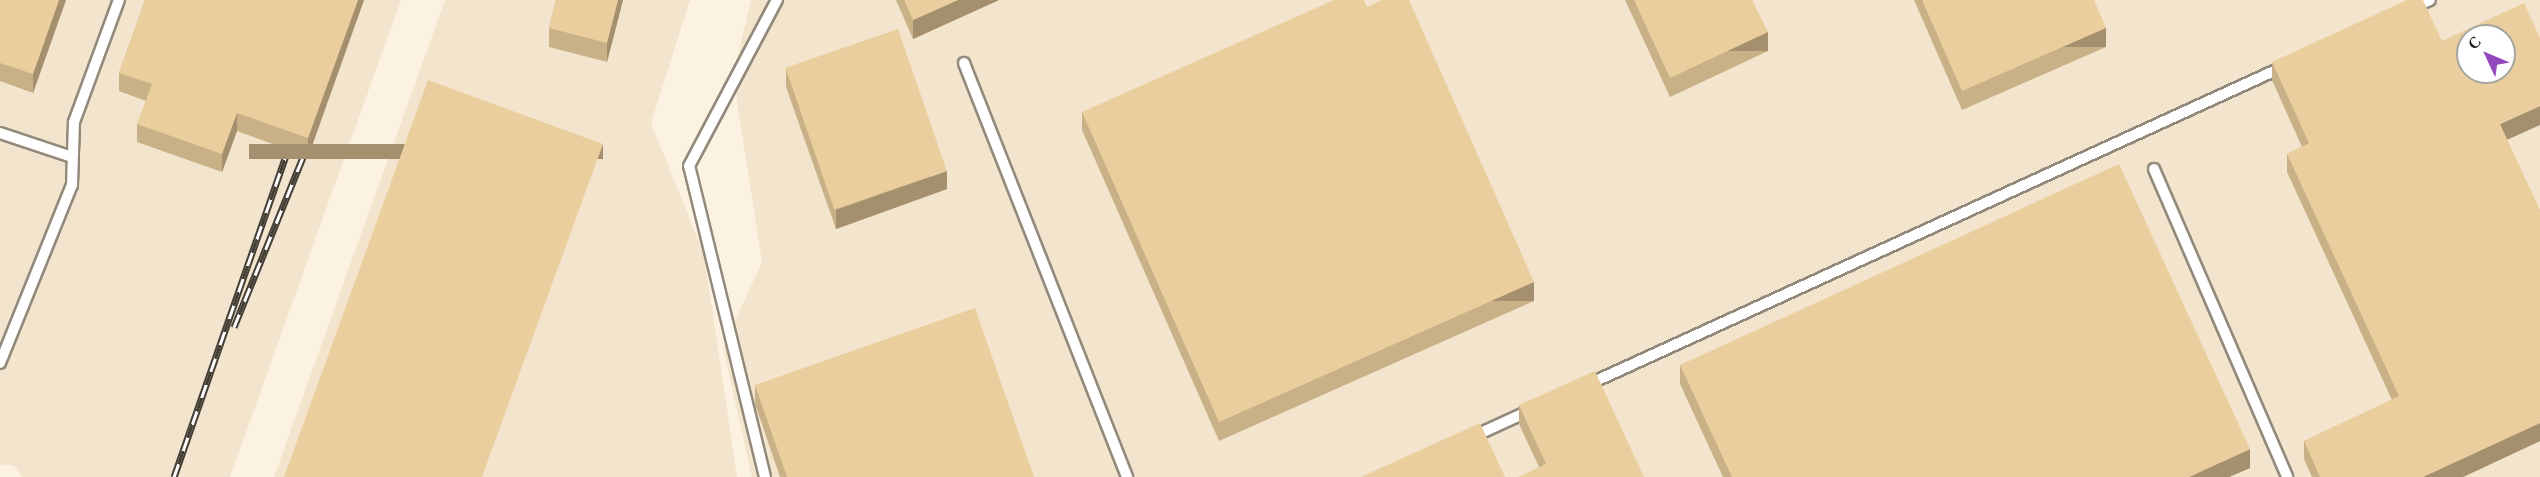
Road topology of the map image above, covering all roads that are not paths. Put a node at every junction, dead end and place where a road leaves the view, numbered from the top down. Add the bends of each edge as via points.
1 (119, 0) edge
2 (777, 0) edge
3 (2430, 0) edge
4 (2400, 6) edge
5 (2294, 62) edge
6 (964, 63) dead end
7 (0, 133) edge
8 (72, 157) junction
9 (2154, 169) dead end
10 (0, 363) edge
11 (1579, 388) edge
12 (1547, 403) edge
13 (1460, 442) edge
14 (765, 477) edge
15 (1127, 477) edge
16 (2287, 477) edge

1 - 8 lane via 74,122
2 - 14 lane via 689,166
3 - 4 lane via 2402,12
5 - 11 lane
6 - 15 lane
7 - 8 lane
8 - 10 lane via 72,185
9 - 16 lane
12 - 13 lane

